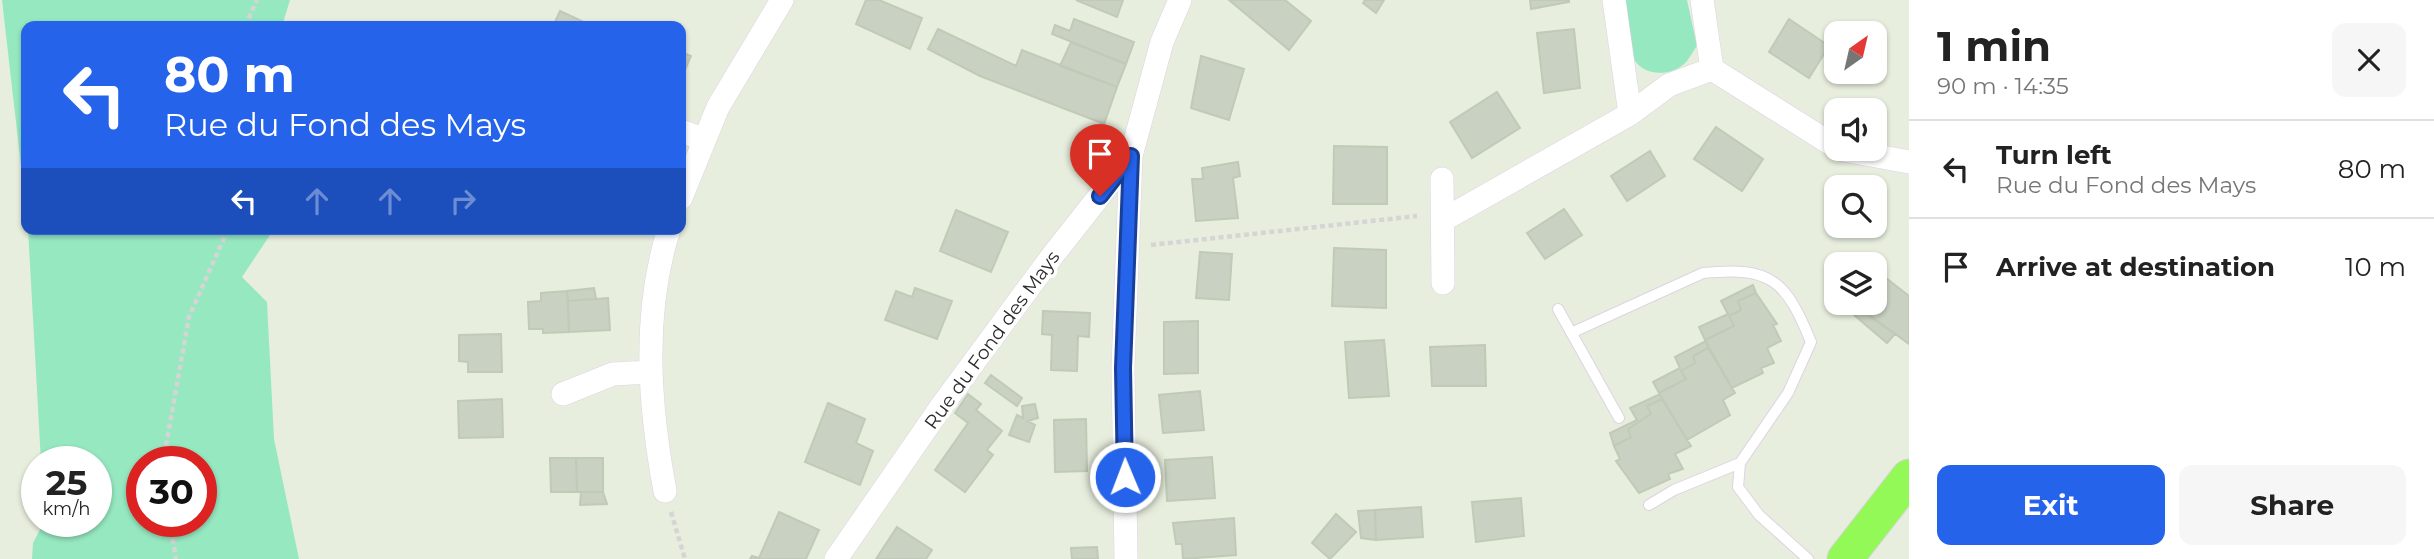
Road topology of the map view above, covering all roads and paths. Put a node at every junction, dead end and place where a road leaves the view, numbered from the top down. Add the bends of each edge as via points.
1 (257, 0) edge
2 (782, 0) edge
3 (1180, 0) edge
4 (1614, 0) edge
5 (1702, 0) edge
6 (247, 21) edge
7 (1712, 69) junction
8 (1630, 114) junction
9 (686, 133) edge
10 (703, 139) junction
11 (1824, 140) edge
12 (1131, 156) junction
13 (1887, 158) edge
14 (1909, 162) edge
15 (1442, 179) dead end
16 (686, 185) edge
17 (1443, 217) junction
18 (225, 235) edge
19 (668, 235) edge
20 (1128, 247) junction
21 (1443, 283) dead end
22 (1558, 309) dead end
23 (1571, 333) junction
24 (651, 372) junction
25 (563, 394) dead end
26 (1619, 418) dead end
27 (166, 446) edge
28 (1740, 463) junction
29 (1909, 477) edge
30 (665, 491) joint
31 (1649, 505) dead end
32 (172, 537) edge
33 (176, 559) edge
34 (685, 559) edge
35 (836, 559) edge
36 (1126, 559) edge
37 (1808, 559) edge
38 (1845, 559) edge

1 - 6 path
2 - 10 street
3 - 12 street, Rue du Fond des Mays via 1162,42
4 - 8 street
5 - 7 street
7 - 8 street via 1669,85
7 - 11 street
8 - 17 street
9 - 10 street
10 - 16 street
12 - 20 street
12 - 35 street, Rue du Fond des Mays via 1053,255
13 - 14 street
15 - 17 street
17 - 20 path
17 - 21 street
18 - 27 path via 188,317
19 - 24 street via 653,302
20 - 36 street via 1123,368
22 - 23 lane
23 - 26 lane
23 - 28 lane via 1703,273 1765,275 1794,301 1811,342 1788,393
24 - 25 street via 613,374
24 - 30 street
28 - 31 lane
28 - 37 lane via 1738,487 1759,515
29 - 38 main road
30 - 34 path
32 - 33 path

